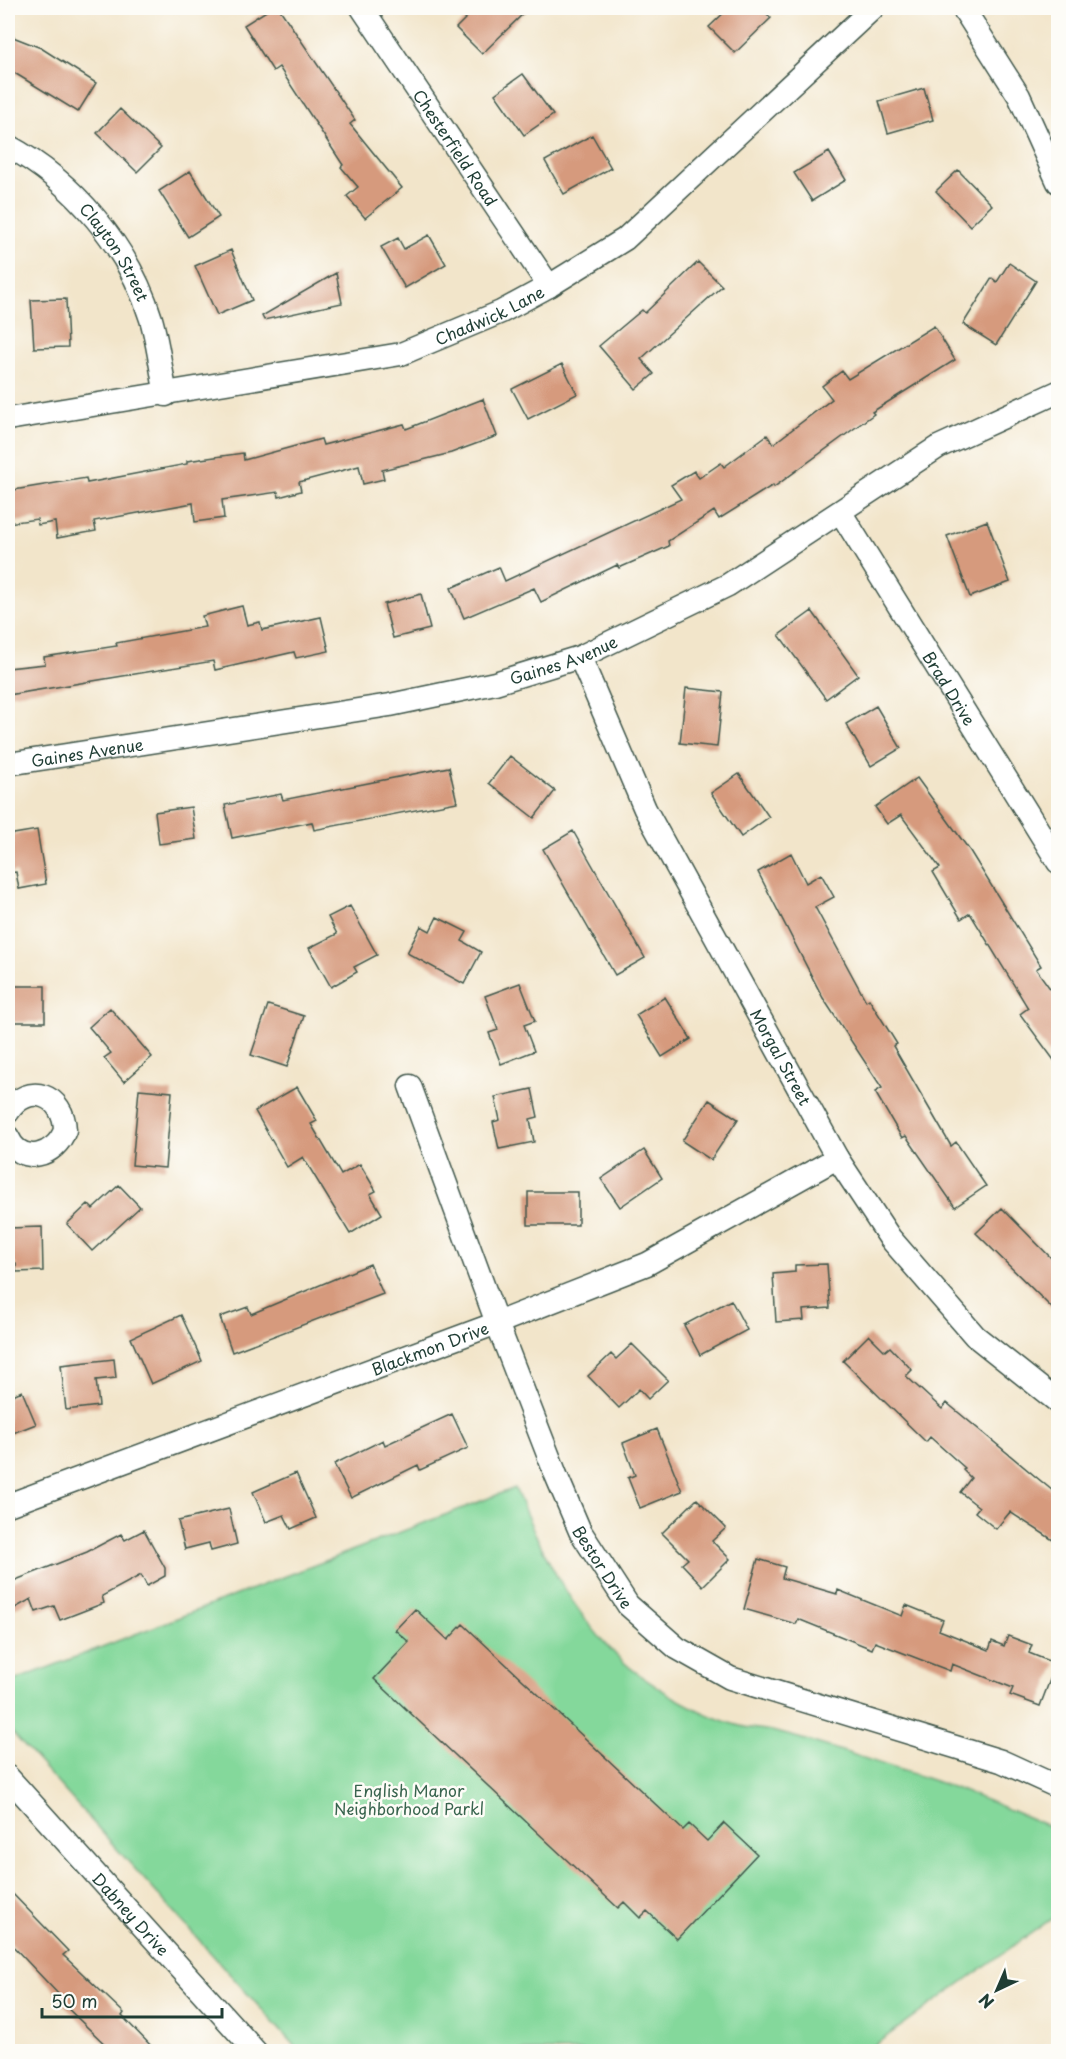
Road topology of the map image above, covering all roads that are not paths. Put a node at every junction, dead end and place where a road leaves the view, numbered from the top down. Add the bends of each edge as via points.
1 (362, 8) edge
2 (873, 8) edge
3 (963, 8) edge
4 (8, 146) edge
5 (1059, 182) edge
6 (549, 286) junction
7 (1059, 392) edge
8 (166, 395) junction
9 (8, 419) edge
10 (841, 513) junction
11 (580, 657) junction
12 (8, 764) edge
13 (1059, 862) edge
14 (410, 1086) dead end
15 (8, 1112) edge
16 (8, 1137) edge
17 (837, 1158) junction
18 (497, 1323) junction
19 (1059, 1402) edge
20 (8, 1504) edge
21 (8, 1777) edge
22 (1059, 1787) edge
23 (256, 2052) edge

1 - 6 street, Chesterfield Road
2 - 6 street, Chadwick Lane via 625,239
3 - 5 street via 1018,96
4 - 8 street, Clayton Street via 32,159 89,210 131,270 150,318
6 - 8 street, Chadwick Lane via 501,312 401,354
7 - 10 street, Gaines Avenue via 938,447
8 - 9 street, Chadwick Lane
10 - 11 street, Gaines Avenue via 728,585
10 - 13 street, Brad Drive
11 - 12 street, Gaines Avenue via 495,682 390,705
11 - 17 street, Morgal Street via 645,809
14 - 18 street, Bestor Drive
15 - 16 street via 19,1099 47,1097 61,1109 65,1130 55,1148 35,1156 16,1149
17 - 18 street, Blackmon Drive via 647,1264
17 - 19 street, Morgal Street via 890,1238 975,1336
18 - 20 street, Blackmon Drive
18 - 22 street, Bestor Drive via 580,1531 628,1605 677,1648 730,1678 1001,1761
21 - 23 street, Dabney Drive

